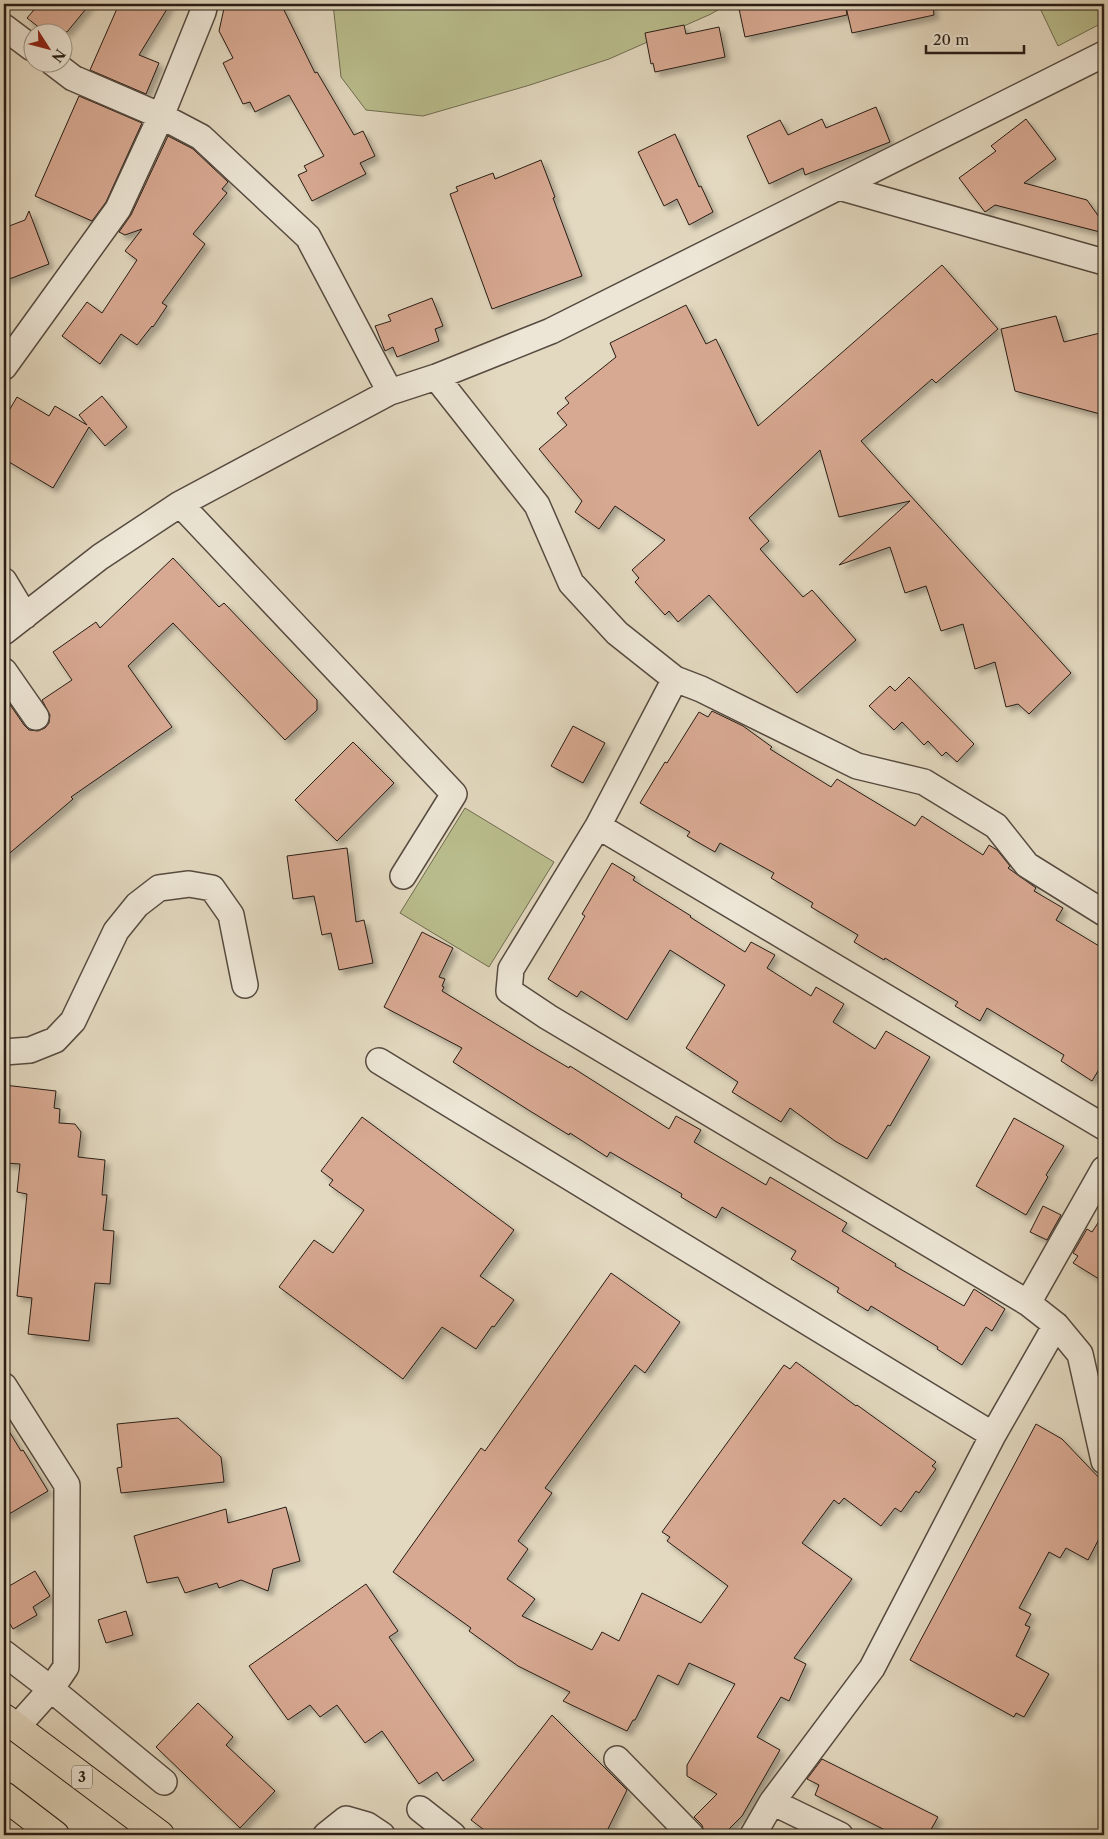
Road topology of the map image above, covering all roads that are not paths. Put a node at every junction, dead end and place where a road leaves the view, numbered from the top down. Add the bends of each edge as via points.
1 (205, 4) edge
2 (4, 27) edge
3 (22, 40) edge
4 (1104, 54) edge
5 (65, 72) edge
6 (161, 116) junction
7 (839, 187) junction
8 (1104, 262) edge
9 (4, 367) edge
10 (436, 377) junction
11 (390, 392) junction
12 (180, 504) junction
13 (4, 581) edge
14 (25, 616) junction
15 (4, 632) edge
16 (4, 671) edge
17 (675, 679) junction
18 (36, 717) dead end
19 (598, 826) junction
20 (402, 876) dead end
21 (1104, 913) edge
22 (245, 985) dead end
23 (4, 1052) edge
24 (379, 1061) dead end
25 (1104, 1127) edge
26 (1104, 1169) edge
27 (1028, 1303) junction
28 (1056, 1325) junction
29 (4, 1386) edge
30 (993, 1435) junction
31 (1104, 1461) edge
32 (4, 1653) edge
33 (51, 1689) junction
34 (10, 1723) edge
35 (617, 1759) dead end
36 (164, 1782) dead end
37 (4, 1796) edge
38 (772, 1802) junction
39 (420, 1809) dead end
40 (55, 1835) edge
41 (160, 1835) edge
42 (326, 1835) edge
43 (382, 1835) edge
44 (453, 1835) edge
45 (691, 1835) edge
46 (752, 1835) edge
47 (840, 1835) edge

1 - 6 street
2 - 3 street
4 - 7 street
5 - 6 street
6 - 9 street via 118,209
6 - 11 street via 201,137 308,237
7 - 8 street
7 - 10 street via 551,332
10 - 11 street
10 - 17 street via 537,505 571,583 617,633
11 - 12 street
12 - 14 street via 100,556
12 - 20 street via 454,794
13 - 14 street
14 - 15 street
16 - 18 street
17 - 19 street
17 - 21 street via 857,766 924,782 996,826 1027,865
19 - 25 street
19 - 27 street via 511,969 509,991
22 - 23 street via 231,915 212,888 189,884 159,888 137,905 116,931 73,1021 55,1040 30,1050
24 - 30 street
26 - 27 street
27 - 28 street
28 - 30 street
28 - 31 street via 1080,1354
29 - 33 street via 67,1485 66,1667
30 - 38 street via 872,1668
32 - 33 street
33 - 34 street
33 - 36 street
34 - 41 highway, 3
35 - 45 street
37 - 40 highway
38 - 46 street
38 - 47 street
39 - 44 street
42 - 43 street via 346,1819 367,1825

